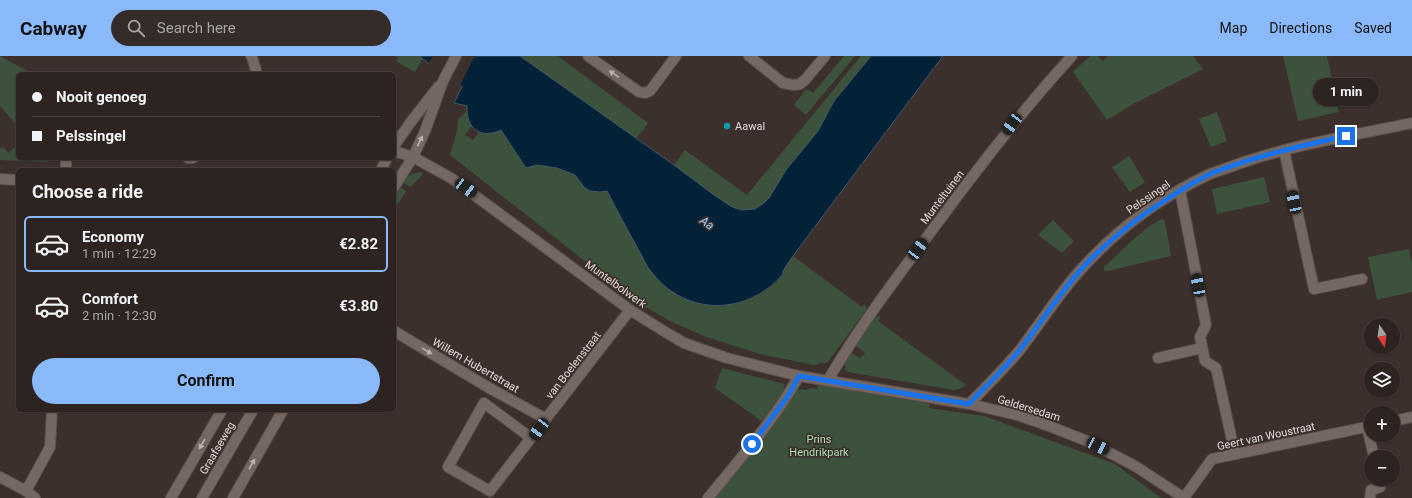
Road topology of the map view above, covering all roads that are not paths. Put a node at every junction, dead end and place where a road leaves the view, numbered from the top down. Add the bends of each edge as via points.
1 (250, 56) edge
2 (456, 56) edge
3 (588, 56) edge
4 (676, 56) edge
5 (749, 56) edge
6 (825, 56) edge
7 (1072, 56) edge
8 (256, 72) edge
9 (443, 81) junction
10 (1412, 122) edge
11 (396, 143) edge
12 (1284, 150) junction
13 (396, 152) edge
14 (413, 157) junction
15 (0, 179) edge
16 (16, 180) edge
17 (396, 184) edge
18 (1180, 190) junction
19 (1362, 279) dead end
20 (630, 310) junction
21 (396, 332) edge
22 (1202, 348) junction
23 (1158, 358) dead end
24 (799, 376) junction
25 (828, 380) junction
26 (491, 389) junction
27 (484, 403) junction
28 (969, 404) junction
29 (52, 412) edge
30 (221, 412) edge
31 (252, 412) edge
32 (282, 412) edge
33 (1412, 417) edge
34 (546, 419) junction
35 (1400, 420) edge
36 (1364, 427) edge
37 (532, 438) junction
38 (1235, 454) junction
39 (0, 477) edge
40 (1380, 486) edge
41 (26, 491) junction
42 (35, 498) edge
43 (171, 498) edge
44 (202, 498) edge
45 (233, 498) edge
46 (708, 498) edge
47 (1184, 498) edge
48 (1370, 498) edge

1 - 8 street
2 - 9 street
4 -> 3 street via 650,91 645,93 639,92
5 - 6 street via 783,83 794,86 805,80
7 - 25 street, Munteltuinen via 1012,124 952,203 876,306
9 - 11 street
14 -> 9 street
10 - 12 street, Pelssingel
12 - 18 street, Pelssingel via 1210,174
12 - 19 street via 1314,289
13 - 14 street, Muntelbolwerk
14 - 17 street
14 - 20 street, Muntelbolwerk via 466,188
15 - 16 street
18 - 22 street via 1206,325 1200,337
18 - 28 street, Pelssingel via 1114,236 1086,264 1018,352
20 - 24 street, Muntelbolwerk via 667,333 705,351
20 - 34 street, van Boelenstraat
21 -> 26 street, Willem Hubertstraat
22 - 23 street
22 - 38 street via 1205,361 1216,368
24 - 25 street, Muntelbolwerk
24 - 46 street via 788,396
25 - 28 street, Geldersedam
26 - 27 street
26 - 34 street, Willem Hubertstraat
27 - 37 street
27 - 37 street, van Boelenstraat via 448,467 490,490
28 - 47 street, Geldersedam via 1017,415 1087,441 1135,466
29 - 41 street via 50,447
30 -> 43 street, Graafseweg
31 - 44 street, Graafseweg
45 -> 32 street
33 - 35 street
34 - 37 street, van Boelenstraat
36 - 38 street, Geert van Woustraat
38 - 47 street, Geert van Woustraat via 1212,459
39 - 41 street
40 - 48 street via 1371,490
41 - 42 street

